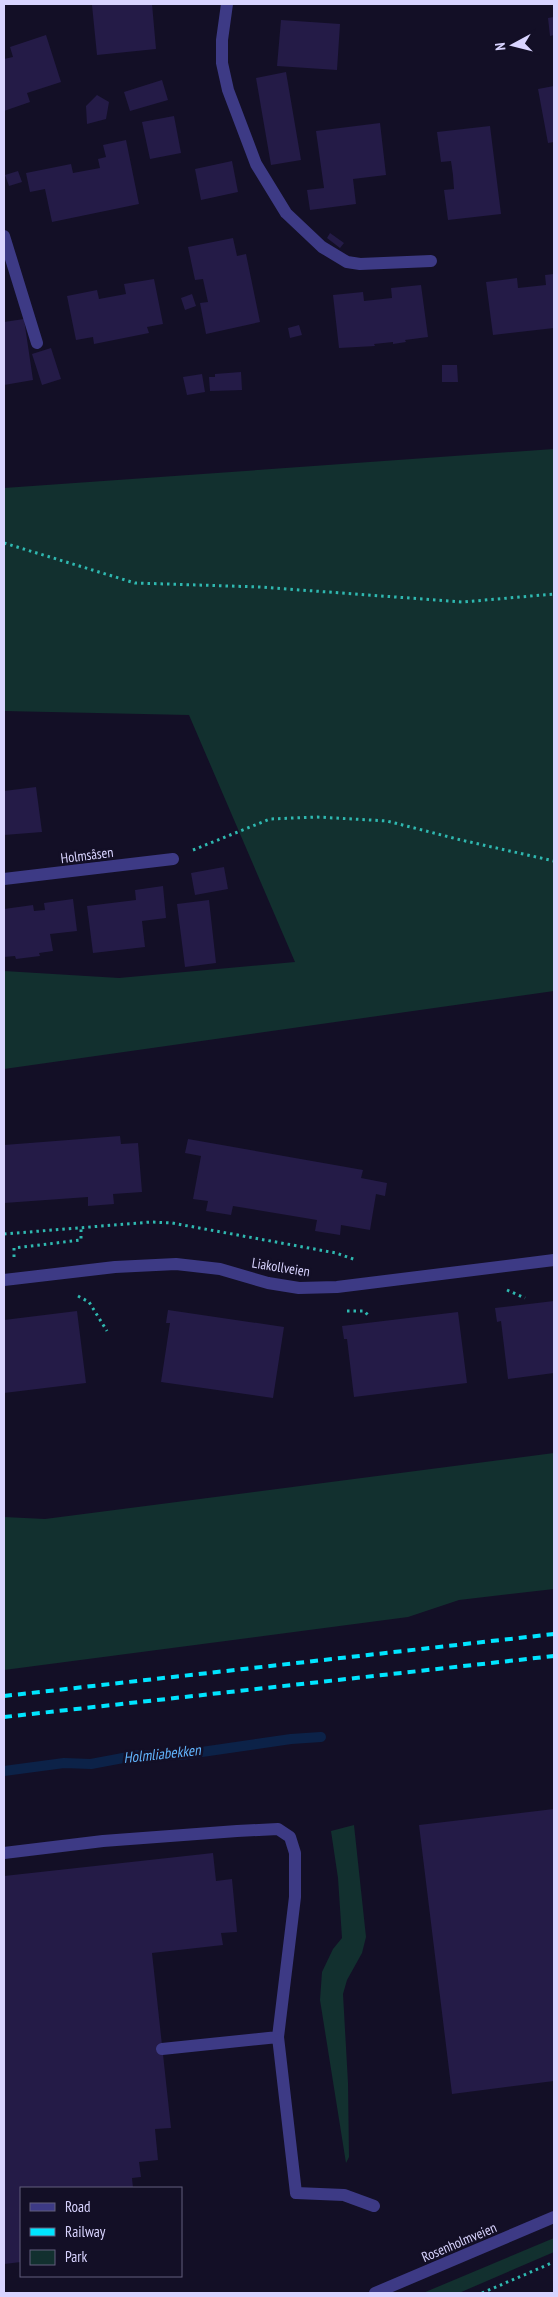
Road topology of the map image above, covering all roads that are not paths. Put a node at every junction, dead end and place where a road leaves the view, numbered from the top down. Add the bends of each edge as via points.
1 (227, 4) edge
2 (4, 236) edge
3 (431, 261) dead end
4 (37, 342) dead end
5 (173, 859) road end
6 (4, 879) edge
7 (554, 1260) edge
8 (4, 1280) edge
9 (4, 1853) edge
10 (278, 2037) junction
11 (162, 2049) dead end
12 (374, 2206) dead end
13 (554, 2217) edge
14 (375, 2293) edge

1 - 3 street via 222,63 228,90 256,164 286,212 322,247 348,262
2 - 4 street
5 - 6 street, Holmsåsen
7 - 8 street, Liakollveien via 337,1288 299,1288 220,1269 176,1264 114,1267
9 - 10 street via 103,1841 237,1831 278,1829 284,1832 290,1837 295,1853 295,1897
10 - 11 street
10 - 12 street via 296,2193 344,2195
13 - 14 street, Rosenholmveien

